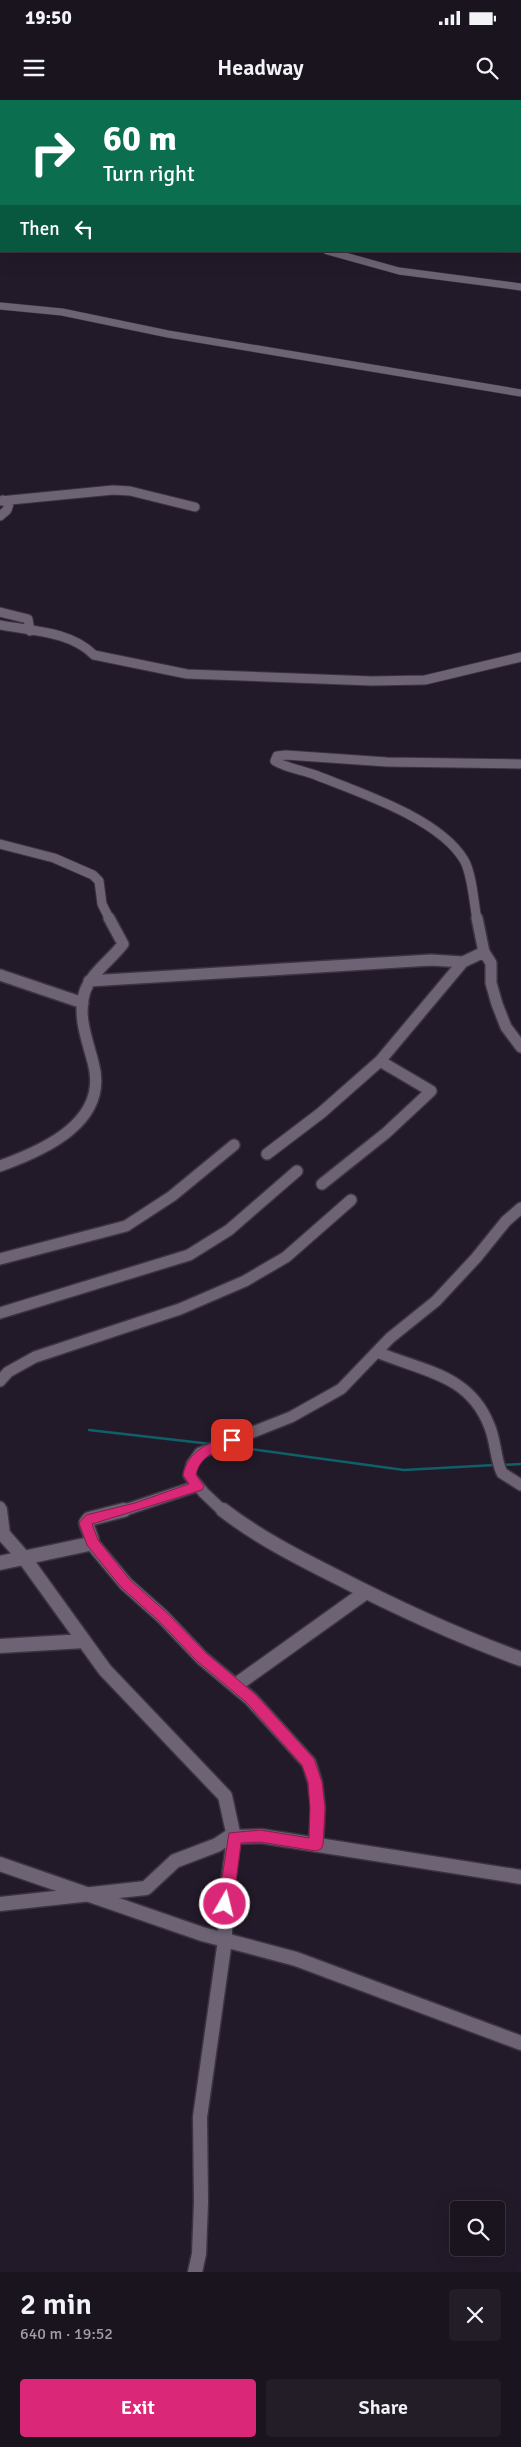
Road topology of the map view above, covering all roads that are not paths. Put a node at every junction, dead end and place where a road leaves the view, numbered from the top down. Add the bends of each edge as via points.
1 (331, 252) edge
2 (521, 287) edge
3 (0, 306) edge
4 (521, 393) edge
5 (1, 501) edge
6 (195, 507) dead end
7 (0, 516) edge
8 (0, 612) edge
9 (0, 625) edge
10 (30, 631) junction
11 (521, 657) edge
12 (521, 764) edge
13 (0, 844) edge
14 (484, 952) junction
15 (463, 962) junction
16 (0, 975) edge
17 (89, 982) junction
18 (83, 1003) junction
19 (521, 1047) edge
20 (380, 1061) junction
21 (234, 1145) dead end
22 (267, 1154) dead end
23 (0, 1166) edge
24 (297, 1171) dead end
25 (322, 1184) dead end
26 (351, 1200) dead end
27 (521, 1208) edge
28 (0, 1259) edge
29 (0, 1313) edge
30 (377, 1352) junction
31 (2, 1375) edge
32 (521, 1485) edge
33 (197, 1486) junction
34 (0, 1507) edge
35 (92, 1542) junction
36 (25, 1560) junction
37 (0, 1564) edge
38 (366, 1592) junction
39 (84, 1641) junction
40 (0, 1646) edge
41 (521, 1659) edge
42 (236, 1686) junction
43 (233, 1836) junction
44 (316, 1845) junction
45 (0, 1864) edge
46 (521, 1877) edge
47 (88, 1895) junction
48 (0, 1904) edge
49 (225, 1940) junction
50 (521, 2043) edge
51 (195, 2272) edge

1 - 2 street via 399,270
3 - 4 street via 62,312 176,335
5 - 6 street via 113,490
5 - 7 street via 9,504
8 - 10 street via 28,619
9 - 10 street
10 - 11 street via 78,640 94,655 170,671 258,678 413,681
12 - 14 street via 387,762 286,755 275,758 283,766 313,774 384,803 446,837 467,868
13 - 17 street via 88,871 99,880 101,905 123,944
14 - 15 street
14 - 19 street via 490,960 499,1013
15 - 17 street via 431,960
15 - 20 street
16 - 18 street
17 - 18 street
18 - 23 street via 83,1024 97,1075 94,1100 74,1129 26,1158
20 - 22 street via 321,1113
20 - 25 street via 431,1091 386,1133
21 - 28 street via 172,1196 126,1226
24 - 29 street via 229,1230 189,1256
26 - 31 street via 288,1256 248,1280 173,1313 45,1353
27 - 30 street via 436,1301
30 - 32 street via 466,1389 487,1419 496,1444 496,1464 501,1473
30 - 33 street via 341,1389 316,1404 200,1453 189,1475
33 - 35 street via 137,1507 89,1519 86,1523
33 - 38 street via 245,1528
34 - 36 street via 3,1534
35 - 36 street
35 - 42 street via 131,1589 202,1658
36 - 37 street
36 - 39 street
38 - 41 street via 476,1643
38 - 42 street
39 - 40 street
39 - 43 street via 129,1697 224,1796
42 - 44 street via 309,1762 318,1808
43 - 44 street via 260,1836
43 - 47 street via 221,1845 176,1860 146,1888
43 - 49 street via 225,1904
44 - 46 street
45 - 47 street
47 - 48 street
47 - 49 street
49 - 50 street via 296,1959
49 - 51 street via 200,2117 200,2236

